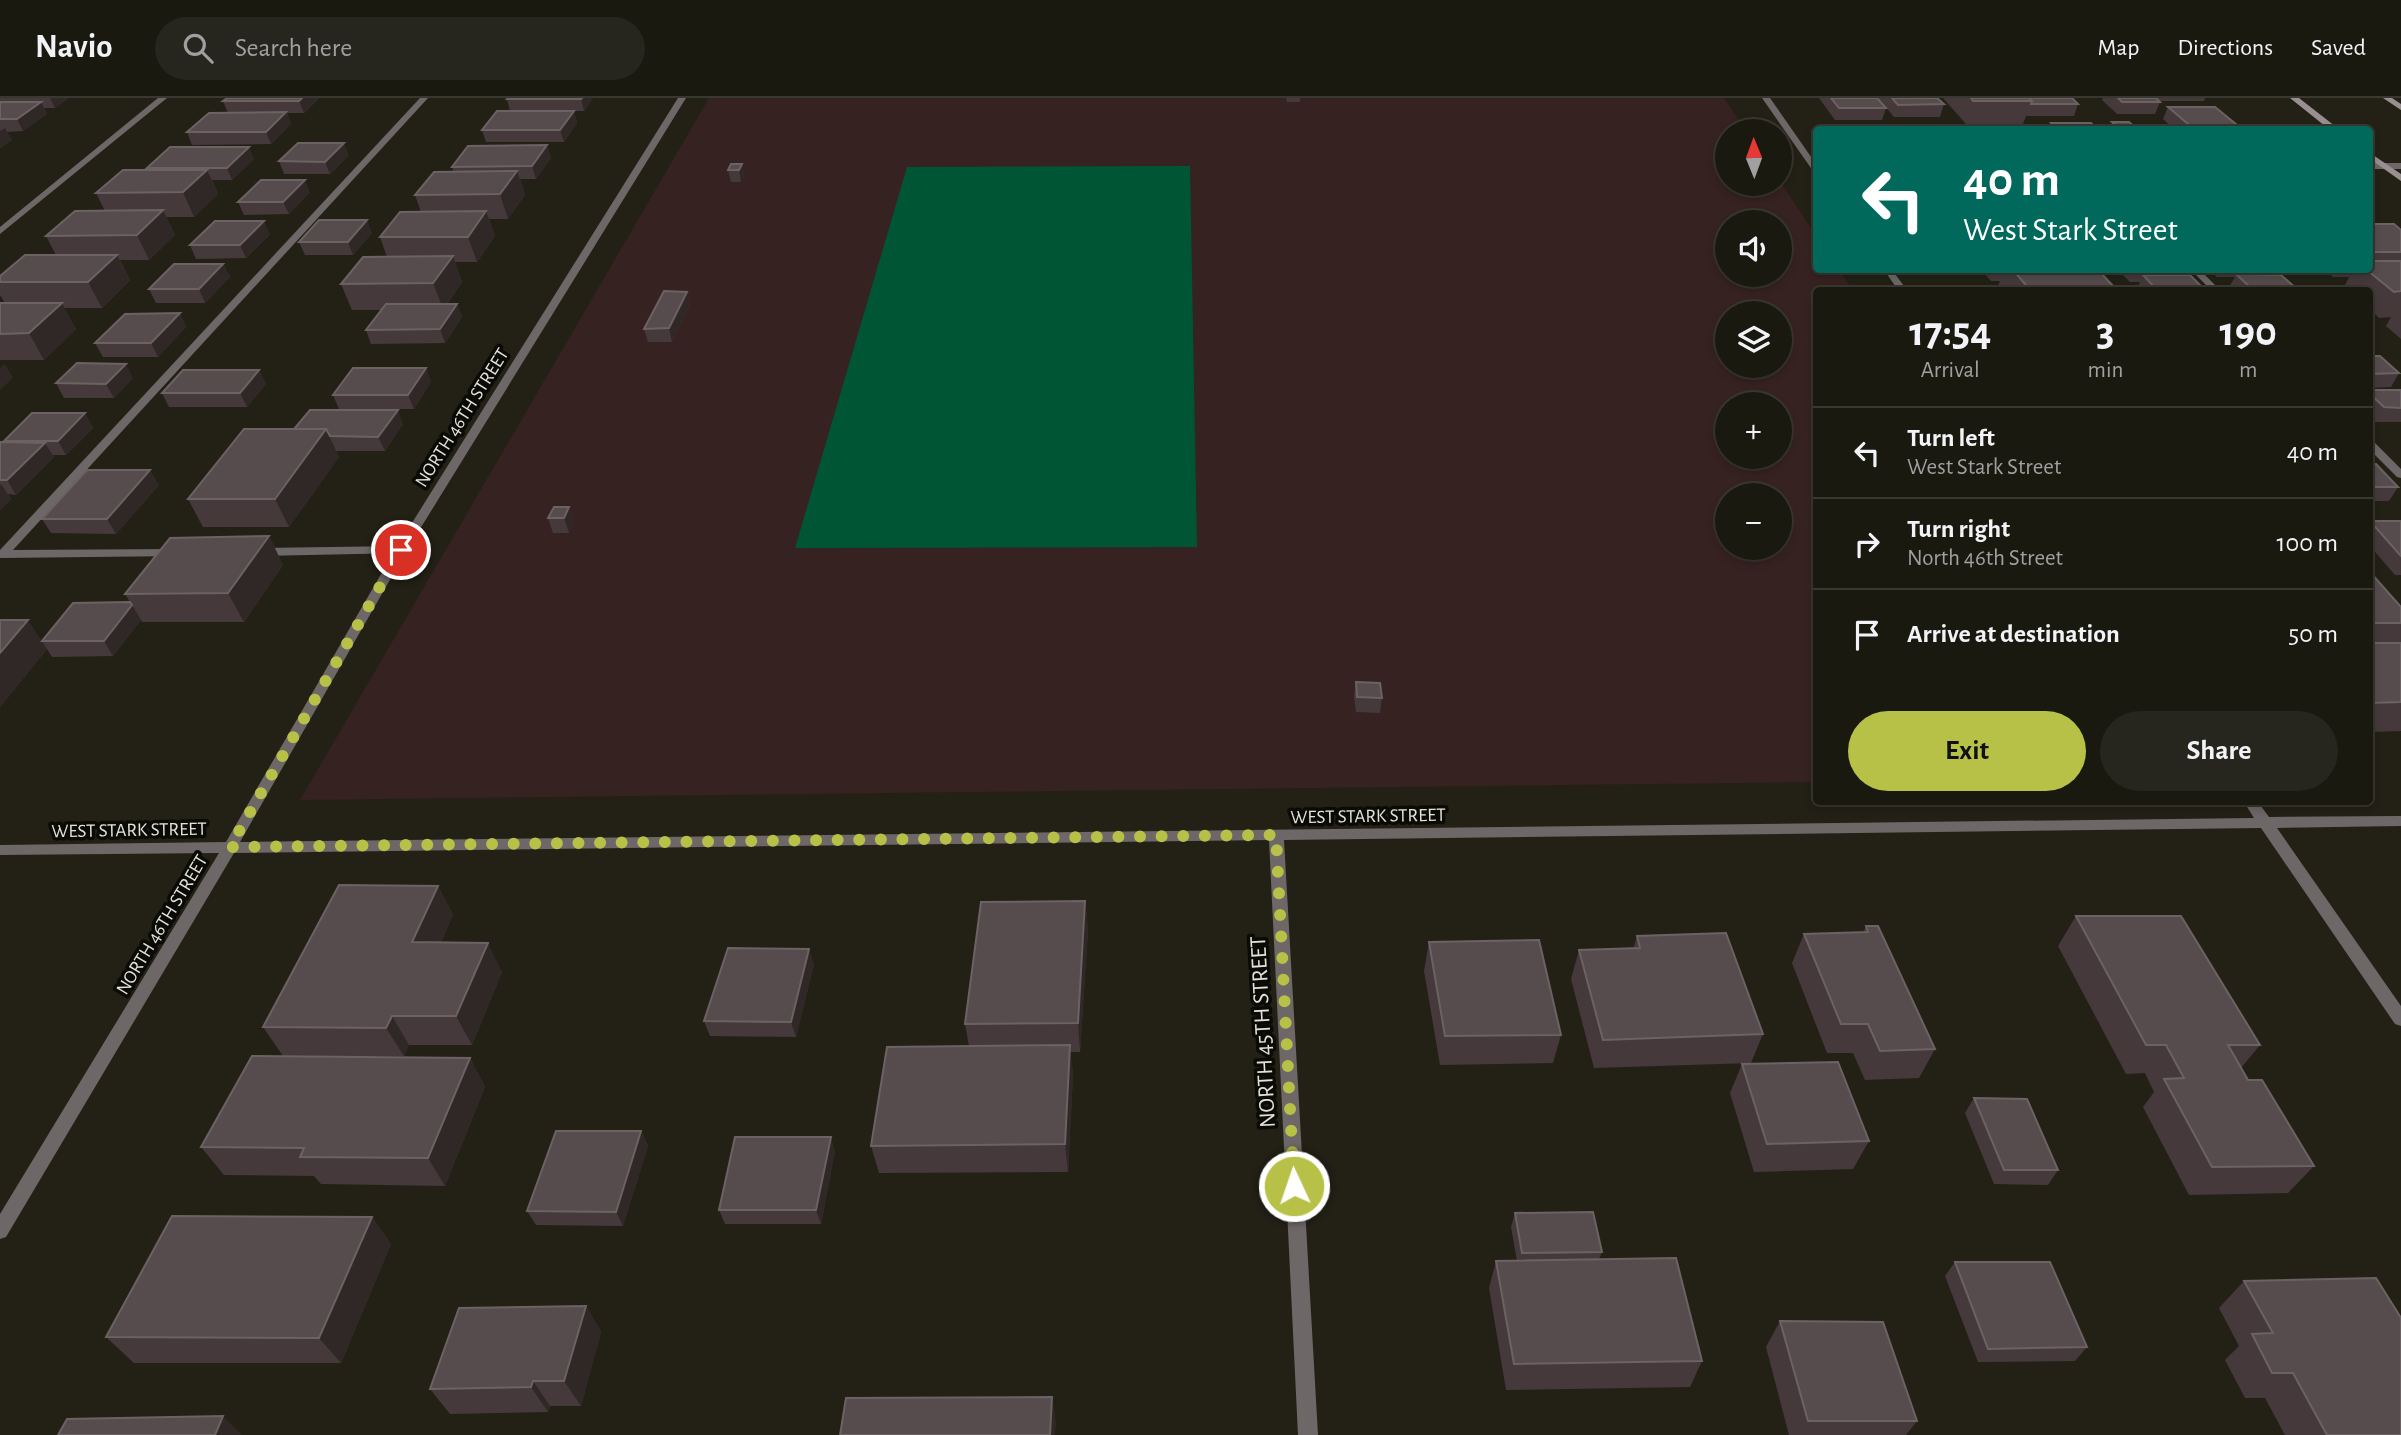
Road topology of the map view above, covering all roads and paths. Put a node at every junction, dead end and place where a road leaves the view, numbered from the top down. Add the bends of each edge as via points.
1 (163, 98) edge
2 (424, 98) edge
3 (682, 98) edge
4 (1766, 98) edge
5 (2294, 98) edge
6 (2386, 98) edge
7 (2401, 108) edge
8 (2331, 126) edge
9 (2373, 157) edge
10 (1813, 163) edge
11 (2373, 166) edge
12 (2384, 166) junction
13 (2401, 166) edge
14 (2401, 178) edge
15 (0, 231) edge
16 (2198, 273) edge
17 (2213, 287) edge
18 (2373, 447) edge
19 (2401, 475) edge
20 (401, 550) junction
21 (192, 552) edge
22 (246, 552) edge
23 (1, 554) edge
24 (2253, 805) edge
25 (2265, 821) junction
26 (2401, 821) edge
27 (1276, 835) junction
28 (230, 847) junction
29 (0, 850) edge
30 (2401, 1019) edge
31 (0, 1230) edge
32 (1308, 1435) edge

1 - 15 street
2 - 23 street
3 - 20 street, NORTH 46TH STREET
4 - 10 street
5 - 8 main road
6 - 7 main road
9 - 12 main road
11 - 12 street
12 - 13 street
12 - 14 main road
16 - 17 street
18 - 19 street
20 - 22 street
20 - 28 street, NORTH 46TH STREET
21 - 23 street
24 - 25 street
25 - 26 street, WEST STARK STREET
25 - 27 street, WEST STARK STREET
25 - 30 street
27 - 28 street, WEST STARK STREET
27 - 32 street, NORTH 45TH STREET
28 - 29 street, WEST STARK STREET
28 - 31 street, NORTH 46TH STREET

